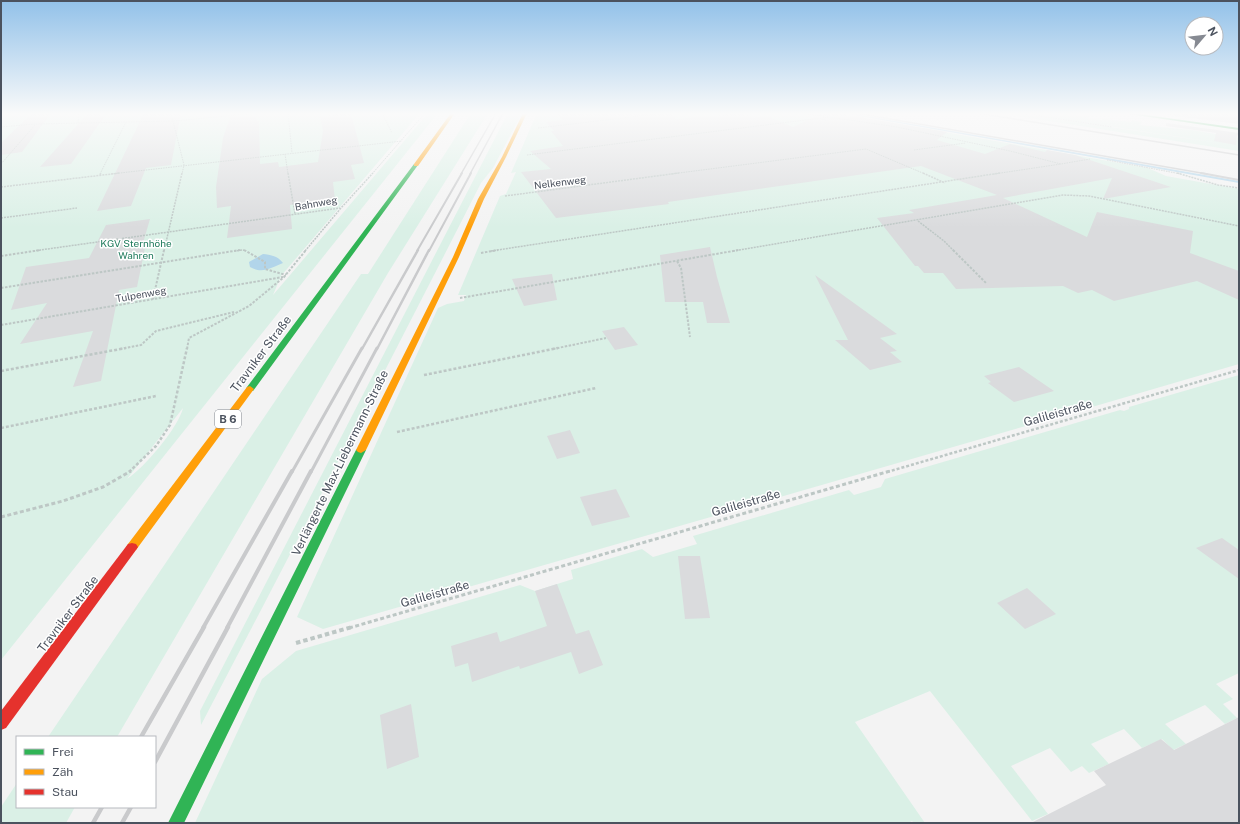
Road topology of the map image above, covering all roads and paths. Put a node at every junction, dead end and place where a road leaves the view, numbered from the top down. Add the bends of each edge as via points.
1 (12, 151) edge
2 (112, 151) edge
3 (181, 151) edge
4 (306, 151) edge
5 (392, 151) edge
6 (425, 151) edge
7 (506, 151) edge
8 (557, 151) edge
9 (847, 151) edge
10 (872, 151) edge
11 (1008, 151) edge
12 (292, 153) joint
13 (285, 154) junction
14 (504, 156) junction
15 (1090, 158) dead end
16 (1107, 160) dead end
17 (1, 164) edge
18 (1061, 164) junction
19 (184, 165) junction
20 (100, 176) junction
21 (945, 183) junction
22 (1, 187) edge
23 (1239, 188) edge
24 (481, 199) junction
25 (77, 208) dead end
26 (341, 208) junction
27 (295, 214) junction
28 (1, 218) edge
29 (918, 220) junction
30 (1239, 226) edge
31 (169, 232) junction
32 (1, 256) edge
33 (456, 257) junction
34 (677, 261) junction
35 (162, 264) junction
36 (285, 276) junction
37 (986, 283) dead end
38 (1, 288) edge
39 (153, 300) junction
40 (434, 301) junction
41 (238, 312) junction
42 (1, 325) edge
43 (690, 337) dead end
44 (606, 338) dead end
45 (1239, 370) edge
46 (1, 371) edge
47 (394, 382) junction
48 (596, 388) dead end
49 (156, 396) dead end
50 (1, 428) edge
51 (366, 439) junction
52 (1, 517) edge
53 (289, 645) dead end
54 (1, 723) edge
55 (176, 823) edge

1 - 17 path
2 - 20 path
3 - 19 path
4 - 12 path
5 - 26 path, Bahnweg
6 - 54 street, Travniker Straße / B 6
7 - 14 street, Verlängerte Max-Liebermann-Straße
8 - 14 path
9 - 24 path, Nelkenweg
10 - 21 path, Nelkenweg
11 - 18 path
12 - 13 path
13 - 19 path
13 - 27 path
14 - 24 street, Verlängerte Max-Liebermann-Straße
15 - 18 path
16 - 23 path
18 - 21 path
19 - 20 path
19 - 31 path
20 - 22 path
21 - 33 path
24 - 33 street, Verlängerte Max-Liebermann-Straße
25 - 28 path
26 - 27 path, Bahnweg
26 - 36 path
27 - 31 path, Bahnweg
29 - 30 path via 1070,195 1089,196
29 - 34 path
29 - 37 path via 944,241
31 - 32 path, Bahnweg
31 - 35 path
33 - 40 street, Verlängerte Max-Liebermann-Straße
34 - 40 path
34 - 43 path via 681,268
35 - 36 path via 243,250 265,262 265,269
35 - 38 path
35 - 39 path
36 - 39 path, Tulpenweg
36 - 41 path
39 - 42 path, Tulpenweg
40 - 47 street, Verlängerte Max-Liebermann-Straße
41 - 46 path via 156,331 141,345
41 - 52 path via 189,338 170,425 156,446 132,471 103,487 63,501
44 - 47 path
45 - 53 path, Galileistraße
47 - 51 street, Verlängerte Max-Liebermann-Straße
48 - 51 path
49 - 50 path
51 - 55 street, Verlängerte Max-Liebermann-Straße

